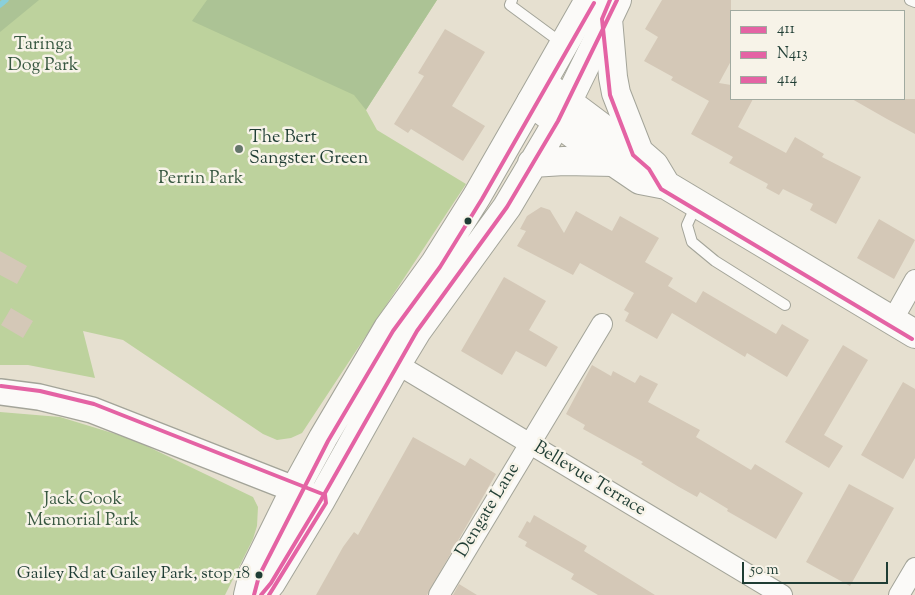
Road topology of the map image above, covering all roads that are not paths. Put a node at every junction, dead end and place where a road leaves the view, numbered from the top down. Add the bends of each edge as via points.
1 (512, 0) edge
2 (589, 0) edge
3 (910, 0) edge
4 (915, 2) edge
5 (613, 10) edge
6 (564, 45) junction
7 (537, 92) junction
8 (562, 111) junction
9 (639, 152) junction
10 (614, 162) junction
11 (532, 164) junction
12 (666, 185) junction
13 (696, 204) junction
14 (915, 280) edge
15 (785, 305) dead end
16 (892, 321) junction
17 (602, 324) dead end
18 (915, 334) edge
19 (396, 364) junction
20 (0, 392) edge
21 (529, 444) junction
22 (295, 489) junction
23 (321, 500) junction
24 (915, 568) edge
25 (248, 595) edge
26 (261, 595) edge
27 (439, 595) edge
28 (782, 595) edge
29 (899, 595) edge

1 - 6 lane via 510,5
2 - 6 main road
3 - 4 lane
5 - 8 main road
5 - 9 main road via 613,77
6 - 7 main road
7 - 8 main road
7 - 22 main road via 435,263 388,328
8 - 9 main road
8 - 10 main road
8 - 11 main road
9 - 12 main road via 654,165
10 - 11 main road via 564,160
10 - 12 main road via 640,180
11 - 19 main road via 507,207
12 - 13 main road
13 - 15 lane via 687,225 692,242 714,261
13 - 16 main road
14 - 16 street
16 - 18 main road
17 - 21 street, Dengate Lane
19 - 21 street, Bellevue Terrace
19 - 23 main road
20 - 22 street via 39,397 92,410
21 - 27 street, Dengate Lane
21 - 28 street, Bellevue Terrace
22 - 23 street
22 - 25 main road via 253,574
23 - 26 main road via 271,584
24 - 29 street

